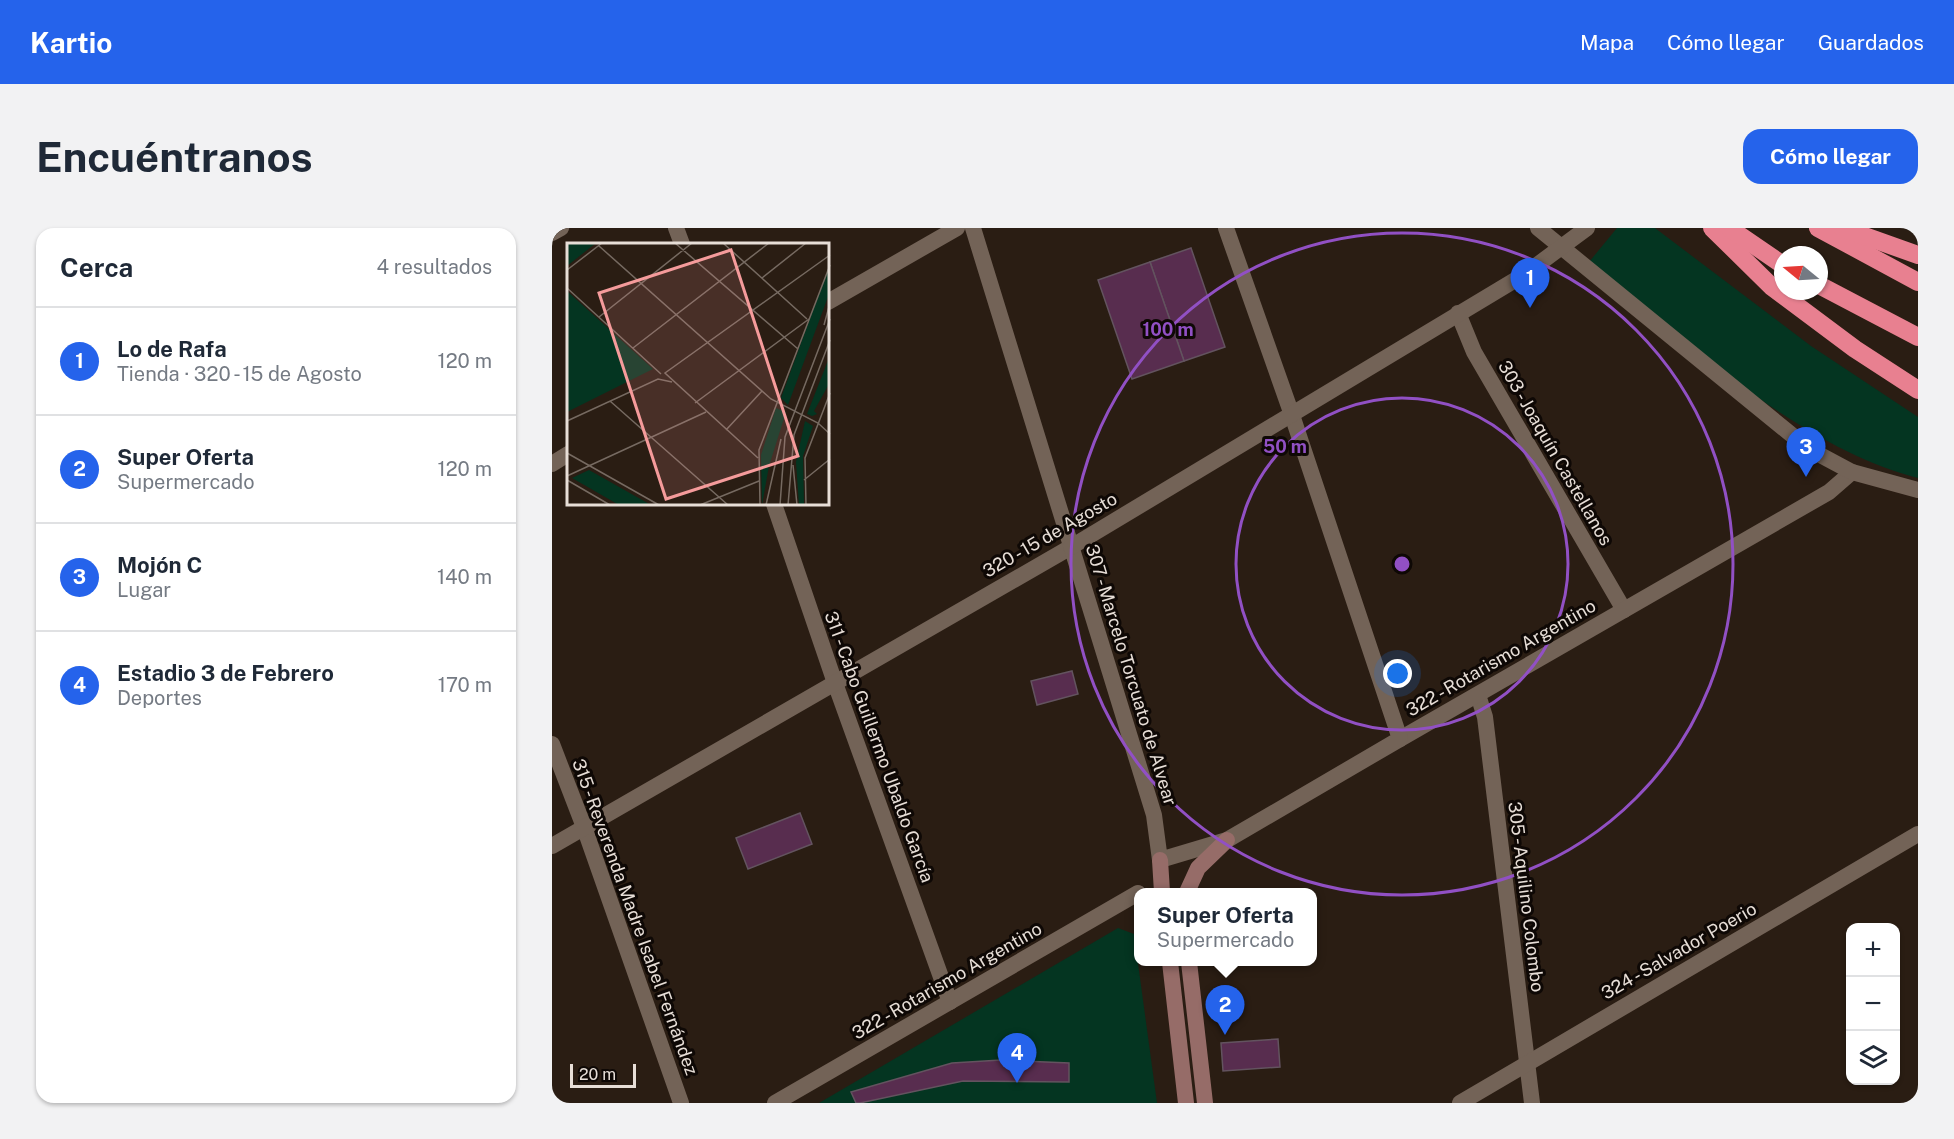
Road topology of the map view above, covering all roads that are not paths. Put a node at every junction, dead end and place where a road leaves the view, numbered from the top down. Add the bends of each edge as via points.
1 (561, 228) edge
2 (676, 228) edge
3 (957, 228) edge
4 (973, 228) edge
5 (1226, 228) edge
6 (1538, 228) edge
7 (1587, 228) edge
8 (1712, 228) edge
9 (1729, 228) edge
10 (1818, 228) edge
11 (1842, 228) edge
12 (552, 233) edge
13 (682, 243) edge
14 (1562, 247) junction
15 (1918, 255) edge
16 (1774, 259) edge
17 (1918, 282) edge
18 (1828, 290) edge
19 (830, 301) edge
20 (1458, 313) junction
21 (1918, 337) edge
22 (1918, 390) edge
23 (1292, 415) junction
24 (567, 455) edge
25 (552, 464) edge
26 (1852, 472) junction
27 (1918, 490) edge
28 (775, 506) edge
29 (1071, 547) junction
30 (1624, 610) junction
31 (835, 683) junction
32 (1478, 695) junction
33 (1400, 739) junction
34 (552, 744) edge
35 (584, 827) junction
36 (1918, 834) edge
37 (1227, 840) junction
38 (552, 846) edge
39 (1160, 860) junction
40 (1162, 888) edge
41 (1189, 888) edge
42 (1134, 895) edge
43 (1170, 966) edge
44 (1189, 966) edge
45 (950, 1002) junction
46 (1527, 1063) junction
47 (681, 1103) edge
48 (775, 1103) edge
49 (1186, 1103) edge
50 (1205, 1103) edge
51 (1460, 1103) edge
52 (1532, 1103) edge

1 - 12 street
2 - 13 street
3 - 19 street
4 - 29 street, 307 - Marcelo Torcuato de Alvear
5 - 23 street
6 - 14 street
7 - 14 street, 320 - 15 de Agosto
8 - 22 highway via 1772,288
9 - 16 highway
10 - 17 highway
11 - 15 highway
14 - 20 street, 320 - 15 de Agosto
14 - 26 street via 1786,431
18 - 21 highway
20 - 23 street, 320 - 15 de Agosto
20 - 30 street, 303 - Joaquín Castellanos via 1474,352
23 - 29 street, 320 - 15 de Agosto
23 - 33 street
24 - 25 street
26 - 27 street
26 - 30 street, 322 - Rotarismo Argentino via 1829,492
28 - 31 street, 311 - Cabo Guillermo Ubaldo García
29 - 31 street, 320 - 15 de Agosto
29 - 39 street, 307 - Marcelo Torcuato de Alvear via 1154,815
30 - 32 street, 322 - Rotarismo Argentino
31 - 35 street, 320 - 15 de Agosto
31 - 45 street, 311 - Cabo Guillermo Ubaldo García
32 - 33 street, 322 - Rotarismo Argentino
32 - 46 street, 305 - Aquilino Colombo via 1485,717
33 - 37 street, 322 - Rotarismo Argentino
34 - 35 street, 315 - Reverenda Madre Isabel Fernández
35 - 38 street, 320 - 15 de Agosto
35 - 47 street, 315 - Reverenda Madre Isabel Fernández
36 - 46 street, 324 - Salvador Poerio
37 - 39 street, 322 - Rotarismo Argentino
37 - 41 main road via 1198,868
39 - 40 main road
42 - 45 street, 322 - Rotarismo Argentino
43 - 49 main road
44 - 50 main road
45 - 48 street, 322 - Rotarismo Argentino
46 - 51 street, 324 - Salvador Poerio
46 - 52 street, 305 - Aquilino Colombo

